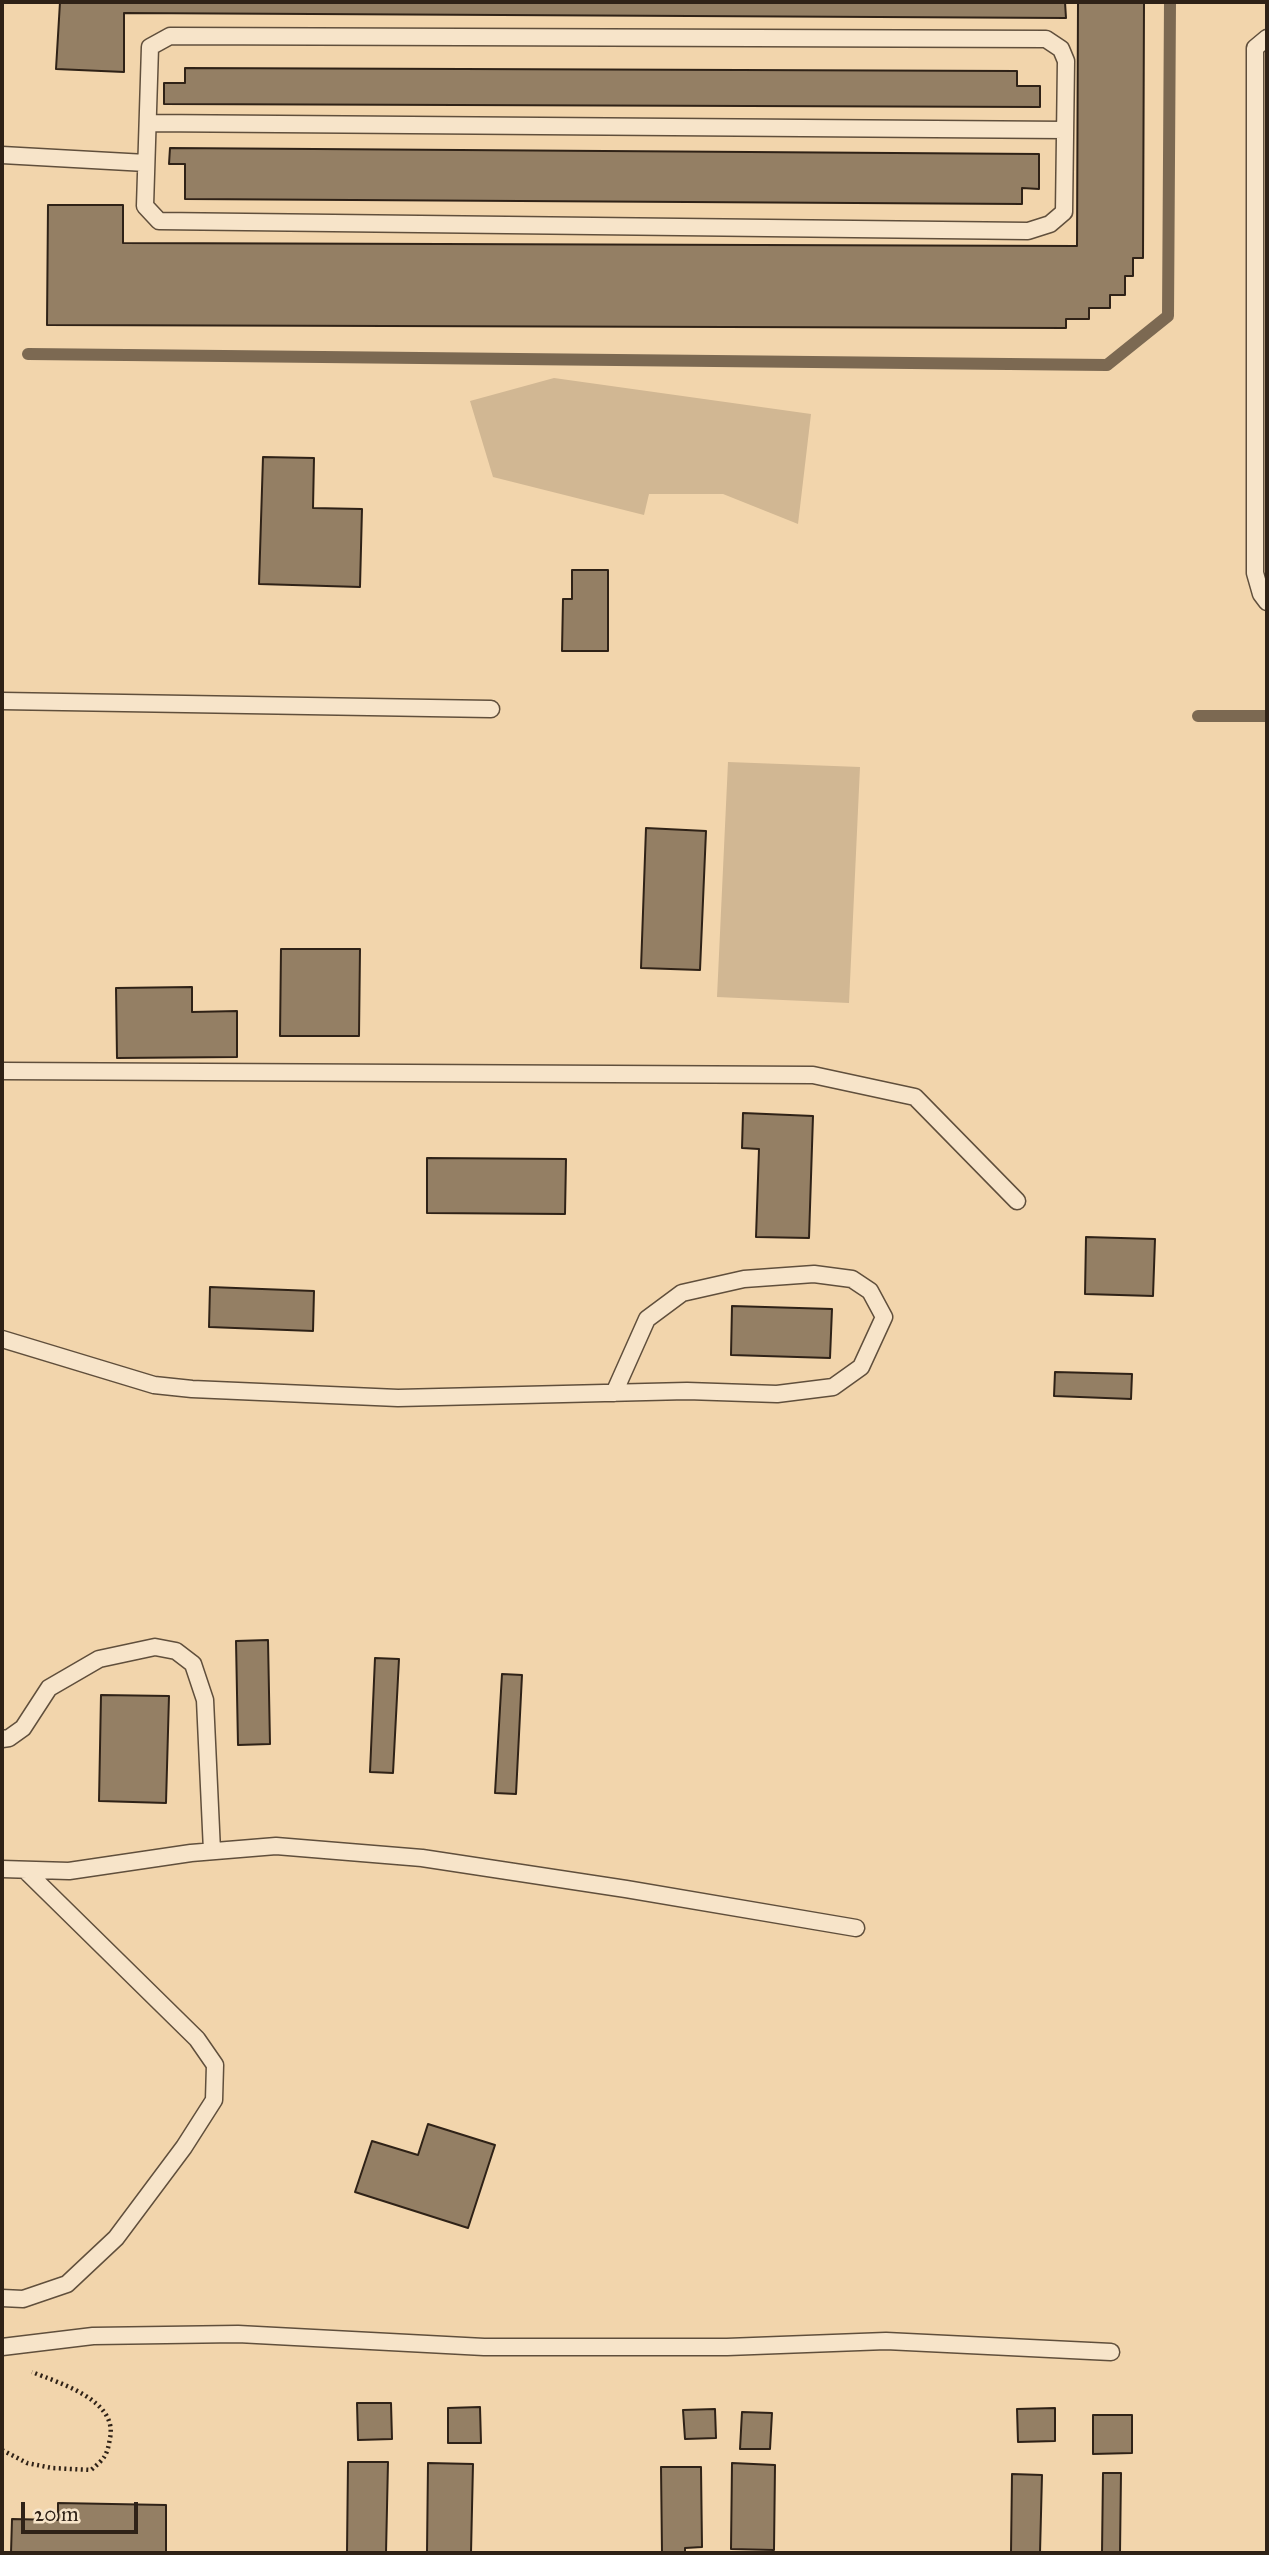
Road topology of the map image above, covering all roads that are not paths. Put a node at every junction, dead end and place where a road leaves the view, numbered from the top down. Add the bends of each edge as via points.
1 (1267, 38) edge
2 (1255, 74) junction
3 (1267, 91) edge
4 (148, 123) junction
5 (1065, 130) junction
6 (2, 155) edge
7 (146, 163) junction
8 (1267, 277) edge
9 (1255, 289) junction
10 (1267, 602) edge
11 (2, 701) edge
12 (491, 709) dead end
13 (2, 1071) edge
14 (1017, 1201) dead end
15 (2, 1339) edge
16 (614, 1393) junction
17 (2, 1739) edge
18 (212, 1851) junction
19 (2, 1869) edge
20 (25, 1870) junction
21 (856, 1928) dead end
22 (2, 2298) edge
23 (2, 2347) edge
24 (1111, 2352) dead end

1 - 2 lane via 1255,48
2 - 3 lane
2 - 9 lane
4 - 5 lane
4 - 5 lane via 150,47 170,36 1046,38 1061,49 1066,61
4 - 7 lane
5 - 7 lane via 1064,212 1050,224 1028,231 159,221 145,206
6 - 7 lane
8 - 9 lane
9 - 10 lane via 1255,573
11 - 12 lane
13 - 14 lane via 813,1075 915,1097
15 - 16 lane via 154,1385 192,1389 398,1398
16 - 16 lane via 777,1394 833,1387 861,1367 884,1318 870,1291 852,1279 814,1274 744,1279 682,1293 647,1320
17 - 18 lane via 23,1728 50,1688 99,1659 155,1647 176,1651 193,1664 205,1700
18 - 20 lane via 69,1871
18 - 21 lane via 276,1846 422,1858
19 - 20 lane
20 - 22 lane via 197,2039 215,2065 214,2100 116,2238 67,2284 23,2299
23 - 24 lane via 93,2336 238,2334 484,2347 727,2347 886,2341

